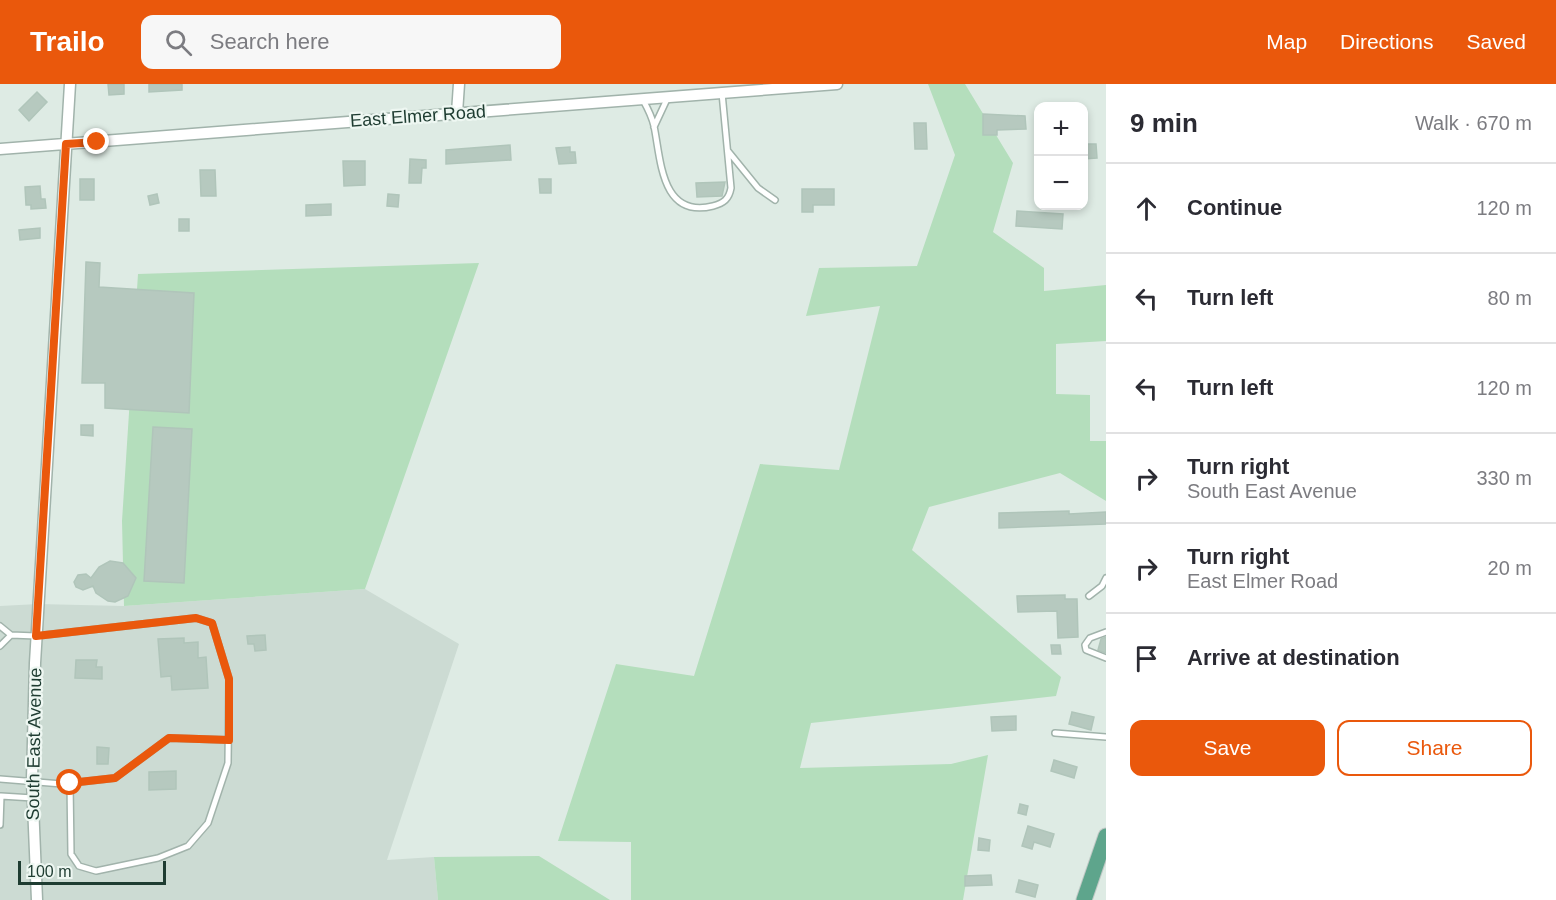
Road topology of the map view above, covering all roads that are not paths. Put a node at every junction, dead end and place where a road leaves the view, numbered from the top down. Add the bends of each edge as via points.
1 (70, 84) edge
2 (459, 84) edge
3 (837, 84) edge
4 (722, 93) junction
5 (668, 97) junction
6 (643, 99) junction
7 (457, 113) junction
8 (654, 127) junction
9 (66, 144) junction
10 (0, 148) edge
11 (727, 150) junction
12 (775, 200) dead end
13 (1106, 578) edge
14 (1089, 596) dead end
15 (0, 626) edge
16 (1106, 632) edge
17 (11, 635) junction
18 (36, 636) junction
19 (0, 646) edge
20 (1106, 658) edge
21 (1055, 733) dead end
22 (1106, 737) edge
23 (229, 740) junction
24 (0, 779) edge
25 (32, 780) junction
26 (70, 783) junction
27 (33, 798) junction
28 (0, 825) edge
29 (1106, 836) edge
30 (37, 900) edge
31 (1084, 900) edge

1 - 9 street, South East Avenue
2 - 7 street
3 - 4 street, East Elmer Road
4 - 5 street, East Elmer Road
4 - 11 lane
5 - 6 street, East Elmer Road
5 - 8 lane
6 - 7 street, East Elmer Road
6 - 8 lane
7 - 9 street, East Elmer Road
8 - 11 lane via 657,156 674,197 685,206 710,207 729,197
9 - 10 street, East Elmer Road
9 - 18 street, South East Avenue
11 - 12 lane via 758,188
13 - 14 lane
15 - 17 lane
16 - 20 lane via 1090,638 1085,645 1086,650
17 - 18 lane
17 - 19 lane
18 - 23 lane via 196,618 212,623 229,679
18 - 25 street, South East Avenue
21 - 22 lane
23 - 26 lane via 169,738 115,778
23 - 26 lane via 228,763 208,823 188,846 158,858 96,871 79,866 71,854
24 - 25 lane
25 - 26 lane
25 - 27 street, South East Avenue
27 - 28 lane via 1,796
27 - 30 street, South East Avenue
29 - 31 main road

